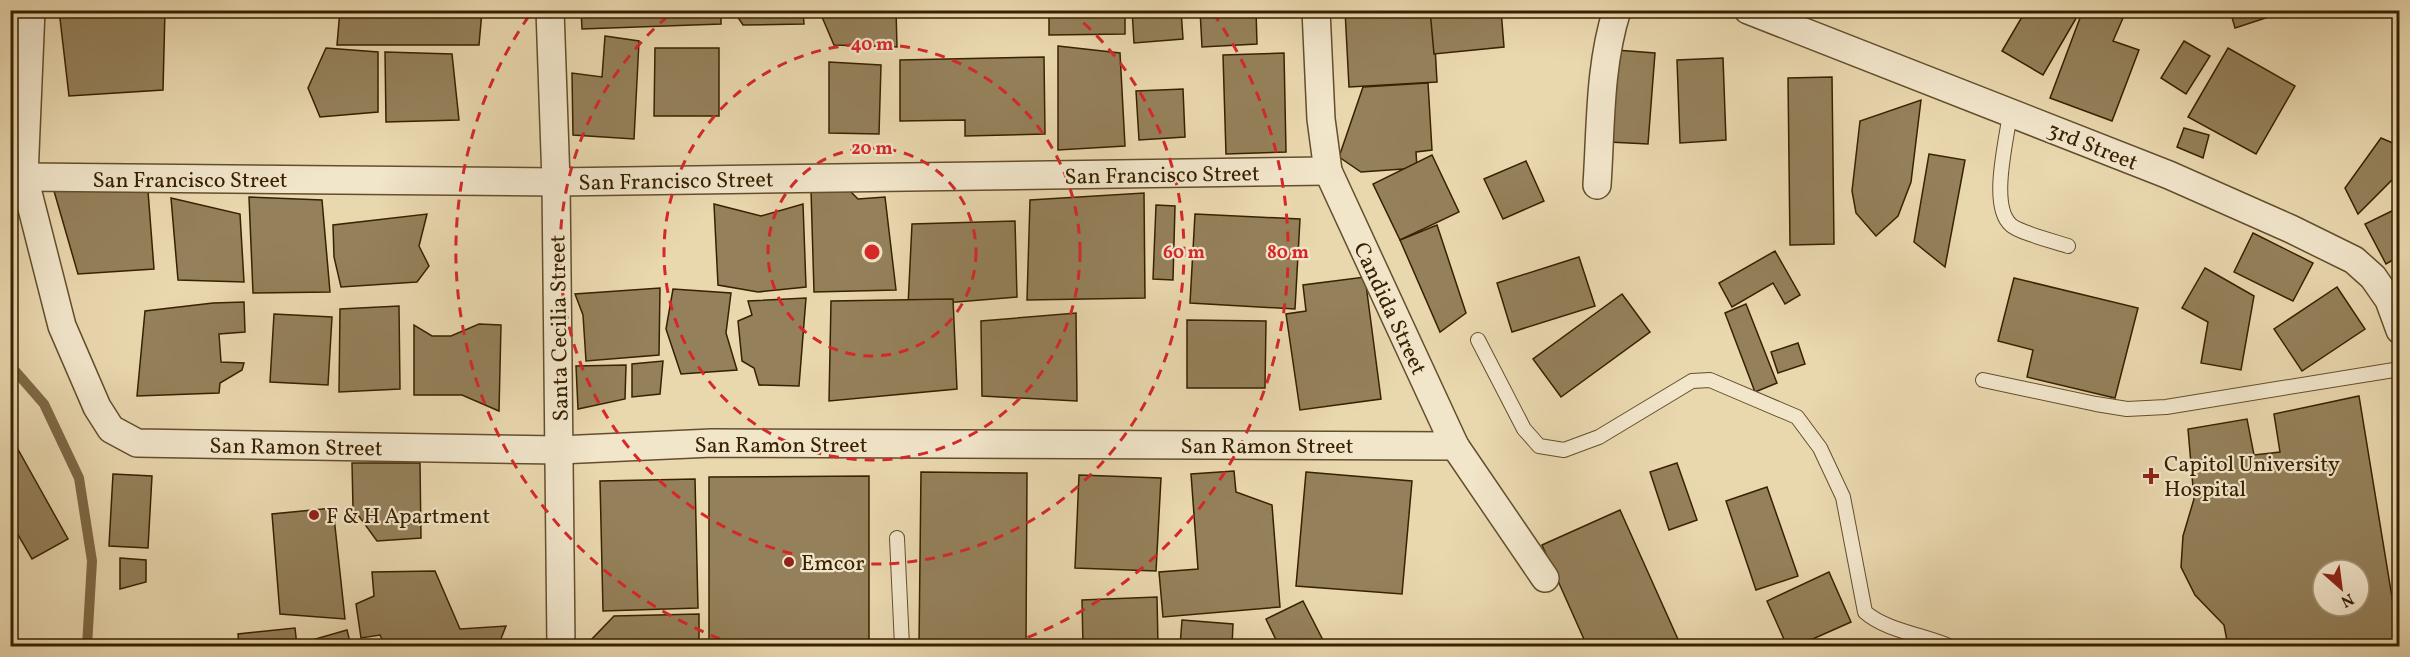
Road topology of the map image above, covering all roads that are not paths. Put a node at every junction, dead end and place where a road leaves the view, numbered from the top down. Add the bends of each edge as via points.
1 (31, 10) edge
2 (550, 10) edge
3 (1316, 10) edge
4 (1617, 10) edge
5 (1748, 10) edge
6 (2010, 113) junction
7 (1328, 171) junction
8 (24, 177) junction
9 (556, 182) junction
10 (1597, 185) dead end
11 (2068, 246) dead end
12 (2400, 330) edge
13 (1478, 340) dead end
14 (2400, 369) edge
15 (1983, 380) dead end
16 (1455, 446) junction
17 (559, 450) junction
18 (897, 538) dead end
19 (1545, 578) dead end
20 (561, 646) edge
21 (902, 646) edge
22 (1949, 646) edge

1 - 8 street
2 - 9 street, Santa Cecilia Street
3 - 7 street, Candida Street via 1321,119
4 - 10 street via 1603,82
5 - 6 street, 3rd Street
6 - 11 lane via 1999,196 2003,212 2011,226
6 - 12 street, 3rd Street via 2169,175 2354,260 2373,277 2389,300
7 - 9 street, San Francisco Street
7 - 16 street, Candida Street
8 - 9 street, San Francisco Street
8 - 17 street, San Ramon Street via 62,326 97,407 111,429 137,443
9 - 17 street, Santa Cecilia Street
13 - 22 lane via 1524,429 1539,446 1564,450 1599,437 1692,381 1710,380 1797,417 1820,448 1843,497 1865,612 1875,621
14 - 15 lane via 2166,407 2127,409
16 - 17 street, San Ramon Street via 712,443
16 - 19 street, Candida Street
17 - 20 street, Santa Cecilia Street
18 - 21 lane

